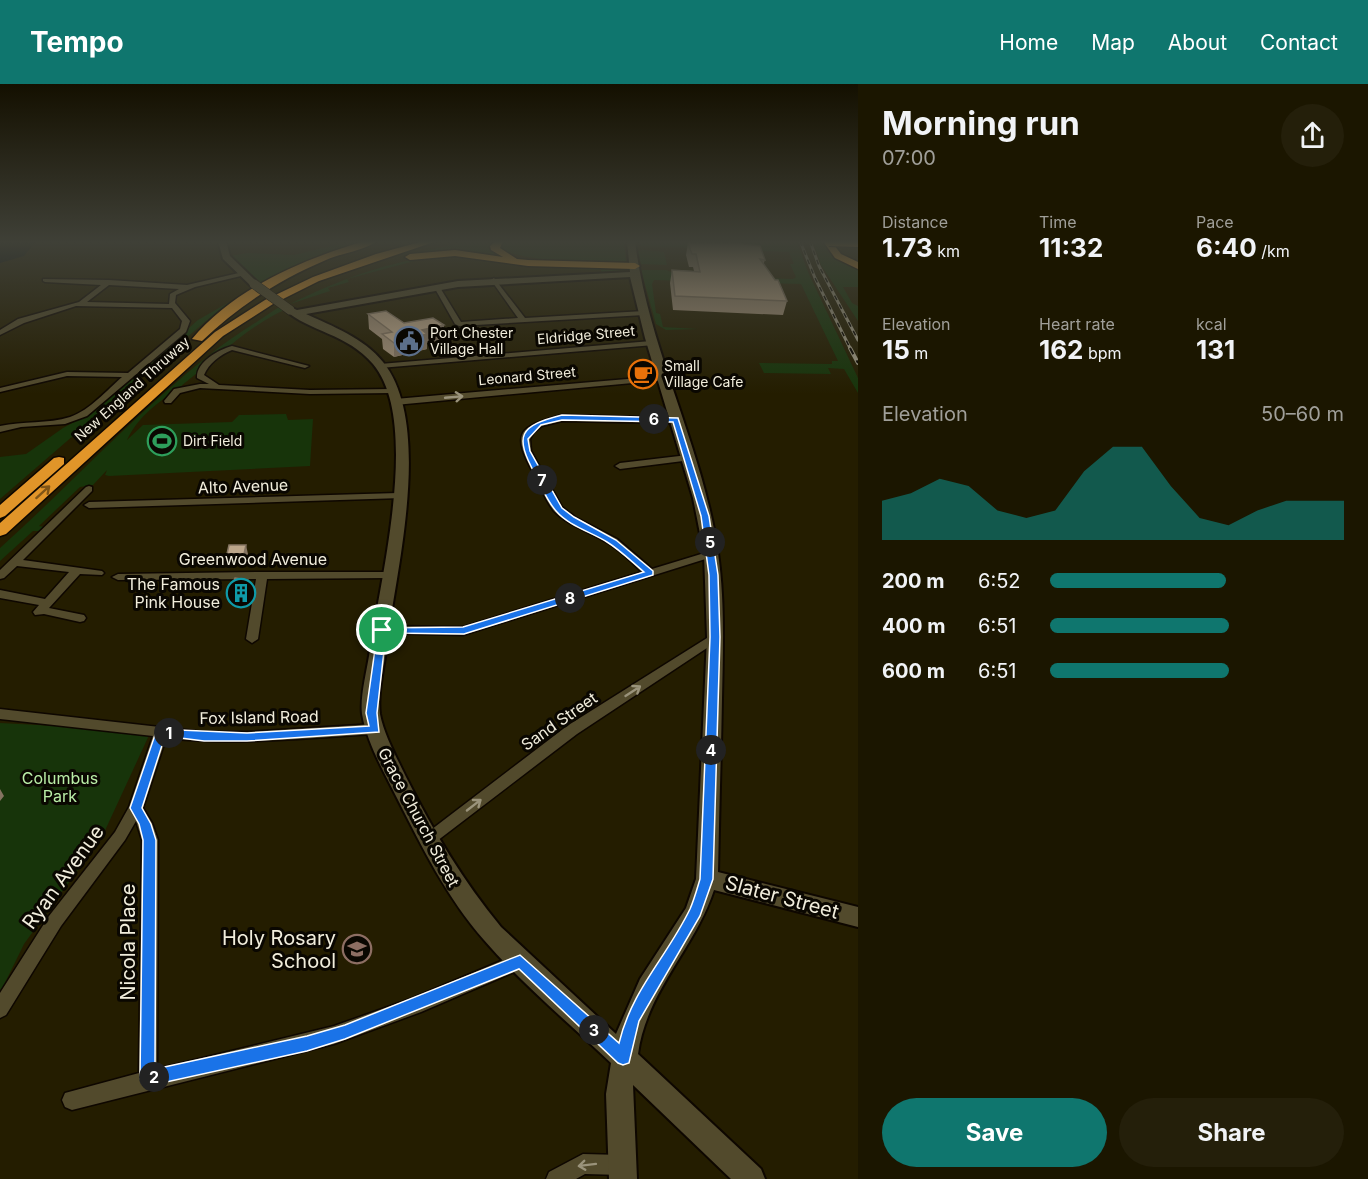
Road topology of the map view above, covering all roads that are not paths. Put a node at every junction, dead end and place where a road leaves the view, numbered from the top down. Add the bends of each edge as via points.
1 (96, 292) edge
2 (178, 292) edge
3 (259, 292) edge
4 (265, 292) edge
5 (274, 292) edge
6 (289, 292) edge
7 (303, 292) edge
8 (406, 292) edge
9 (440, 292) edge
10 (503, 292) edge
11 (640, 292) edge
12 (82, 303) junction
13 (175, 306) junction
14 (292, 311) junction
15 (644, 313) junction
16 (523, 320) junction
17 (0, 333) edge
18 (219, 334) junction
19 (198, 339) junction
20 (651, 343) junction
21 (305, 366) dead end
22 (380, 366) junction
23 (200, 374) junction
24 (131, 375) junction
25 (662, 378) junction
26 (219, 386) junction
27 (0, 390) edge
28 (177, 391) junction
29 (394, 396) junction
30 (168, 401) dead end
31 (676, 420) junction
32 (0, 429) edge
33 (688, 458) junction
34 (620, 466) dead end
35 (89, 489) dead end
36 (398, 496) junction
37 (89, 505) dead end
38 (0, 513) edge
39 (0, 531) edge
40 (711, 554) junction
41 (15, 562) junction
42 (77, 570) junction
43 (98, 573) dead end
44 (650, 573) junction
45 (262, 575) junction
46 (388, 575) junction
47 (0, 576) edge
48 (118, 577) dead end
49 (0, 594) edge
50 (43, 608) junction
51 (80, 618) dead end
52 (382, 630) junction
53 (715, 637) junction
54 (252, 639) dead end
55 (0, 714) edge
56 (375, 729) junction
57 (161, 732) junction
58 (136, 808) junction
59 (428, 840) junction
60 (707, 879) junction
61 (858, 916) edge
62 (520, 961) junction
63 (0, 1009) edge
64 (623, 1058) junction
65 (148, 1078) junction
66 (72, 1100) dead end
67 (623, 1172) edge
68 (556, 1179) edge
69 (752, 1179) edge

1 - 12 street
2 - 13 street via 171,297
3 - 19 highway via 221,317
4 - 14 street, Grace Church Street, bridge
5 - 19 highway, New England Thruway
6 - 18 highway, New England Thruway
7 - 18 highway
8 - 14 street
9 - 16 street via 459,324
10 - 16 street
11 - 15 street
12 - 13 street
12 - 17 street via 21,321
13 - 24 street via 185,319 183,330
14 - 22 street, Grace Church Street via 352,342
15 - 16 street
15 - 20 street
39 -> 18 highway, New England Thruway
19 - 38 highway, New England Thruway
20 - 22 street, Eldridge Street
20 - 25 street
21 - 23 street via 232,348
22 - 29 street, Grace Church Street
23 - 26 street
23 - 28 street
24 - 27 street via 67,374
24 - 32 street via 79,417
29 -> 25 street, Leonard Street
25 - 31 street
26 - 28 street, Leonard Street
26 - 29 street, Leonard Street
28 - 30 street
29 - 36 street, Grace Church Street via 401,452
31 - 33 street
31 - 44 street via 562,417 539,424 525,439 526,451 558,509 613,542
33 - 34 street
33 - 40 street via 705,516
35 - 41 street
36 - 37 street, Alto Avenue
36 - 46 street, Grace Church Street
40 - 44 street
40 - 53 street
41 - 42 street
41 - 47 street
42 - 43 street
42 - 50 street
44 - 52 street via 464,631
45 - 46 street, Greenwood Avenue
45 - 48 street, Greenwood Avenue
45 - 54 street
46 - 52 street, Grace Church Street
49 - 50 street
50 - 51 street
52 - 56 street, Grace Church Street via 371,713
59 -> 53 street, Sand Street via 572,730
53 - 60 street
55 - 57 street, Fox Island Road
56 - 57 street, Fox Island Road via 247,737
56 - 59 street, Grace Church Street
57 - 58 street, Ryan Avenue
58 - 63 street, Ryan Avenue via 120,836 55,921
58 - 65 street, Nicola Place via 150,840
59 - 62 street, Grace Church Street via 462,898
60 - 61 street, Slater Street
60 - 64 street via 696,912 632,1019
62 - 64 street, Grace Church Street
62 - 65 street via 345,1032
64 - 67 street via 619,1094
64 - 69 street, Grace Church Street
65 - 66 street
67 -> 68 street via 583,1164

